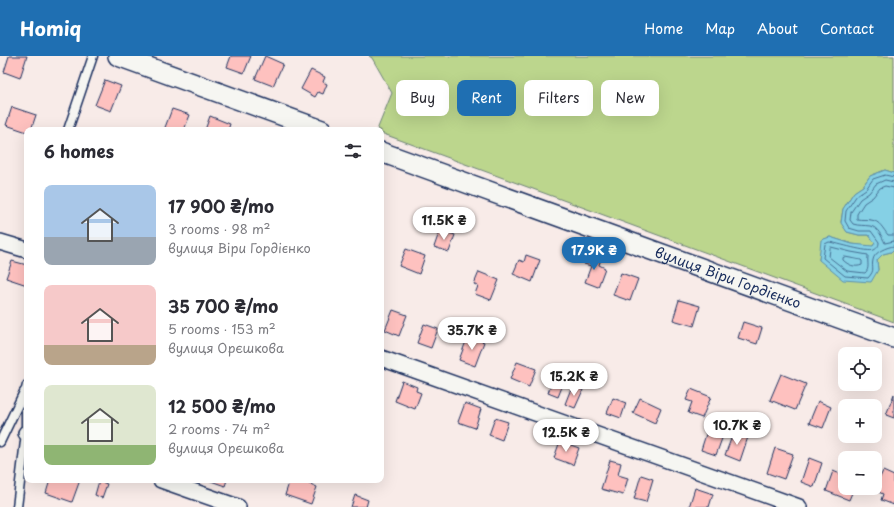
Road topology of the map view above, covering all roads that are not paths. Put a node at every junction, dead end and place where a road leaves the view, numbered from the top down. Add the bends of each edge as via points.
1 (93, 56) edge
2 (118, 56) edge
3 (69, 127) edge
4 (314, 127) edge
5 (384, 153) edge
6 (0, 242) edge
7 (24, 249) edge
8 (894, 338) edge
9 (384, 359) edge
10 (24, 391) edge
11 (0, 442) edge
12 (24, 455) edge
13 (170, 483) edge
14 (17, 507) edge
15 (238, 507) edge
16 (799, 507) edge

1 - 3 lane
2 - 4 street
5 - 8 street, вулиця Віри Гордієнко
6 - 7 street
9 - 16 street
10 - 11 lane
12 - 14 lane
13 - 15 street

